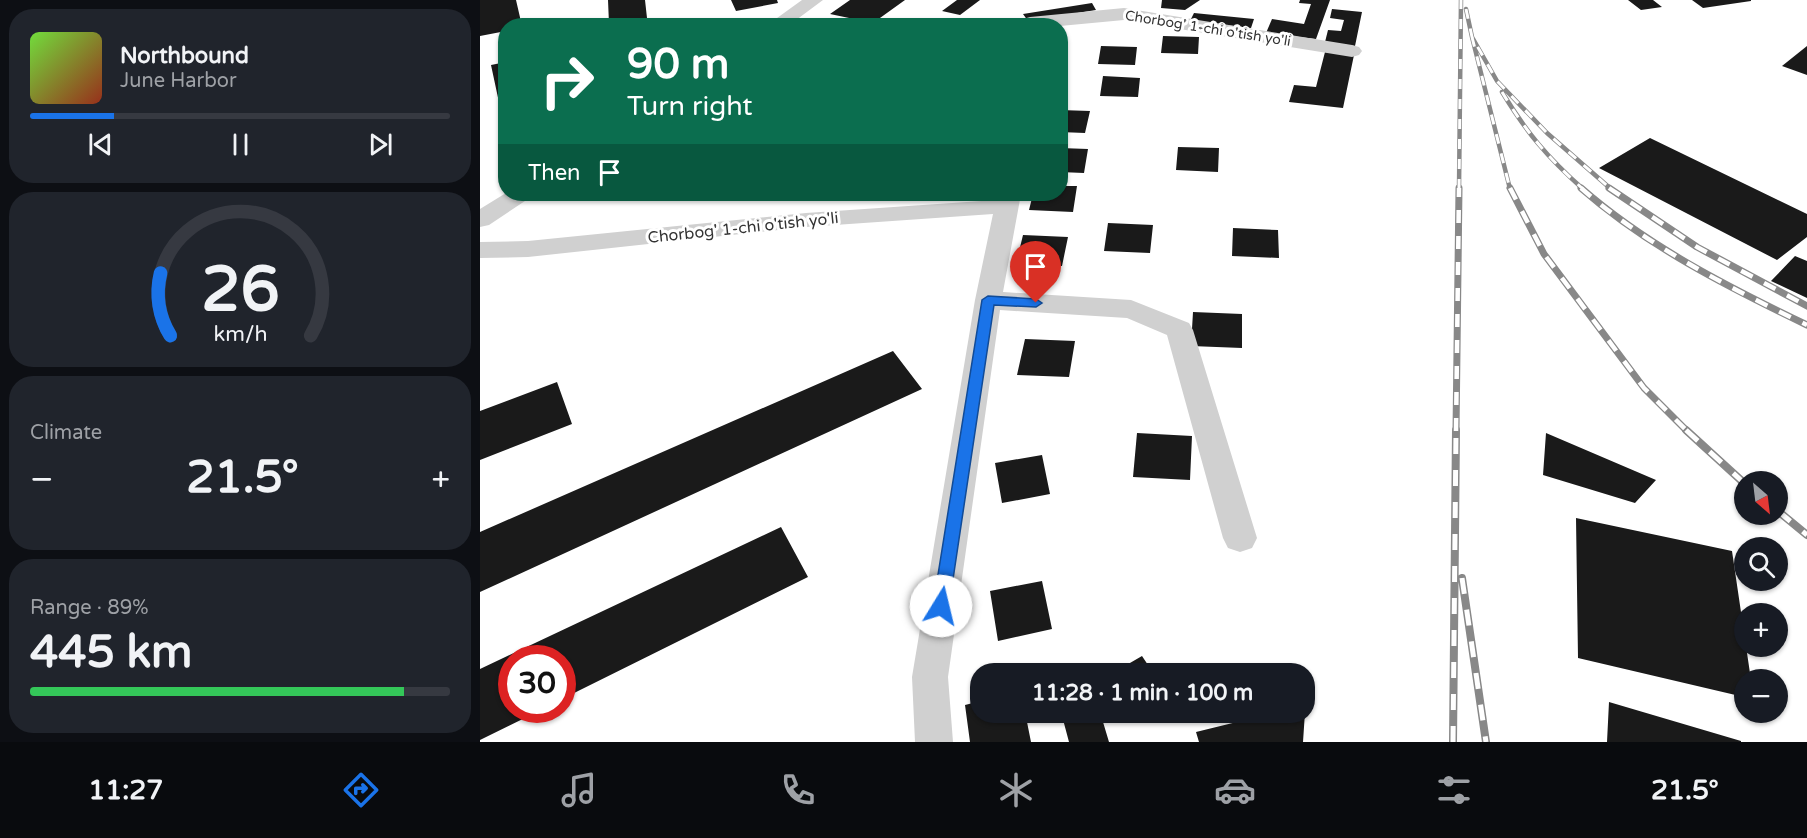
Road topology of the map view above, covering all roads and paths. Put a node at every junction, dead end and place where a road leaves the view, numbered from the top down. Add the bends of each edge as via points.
1 (813, 0) edge
2 (787, 18) edge
3 (1068, 19) edge
4 (1352, 51) dead end
5 (509, 201) edge
6 (998, 201) edge
7 (1008, 201) edge
8 (480, 220) edge
9 (480, 250) edge
10 (988, 300) junction
11 (1240, 538) dead end
12 (934, 742) edge

1 - 2 street
3 - 4 street, Chorbog' 1-chi o'tish yo'li via 1124,14
5 - 8 street
6 - 9 street, Chorbog' 1-chi o'tish yo'li via 528,249
7 - 10 street, Chorbog' 1-chi o'tish yo'li
10 - 11 street via 1131,309 1179,330
10 - 12 street, Chorbog' 1-chi o'tish yo'li via 930,677

